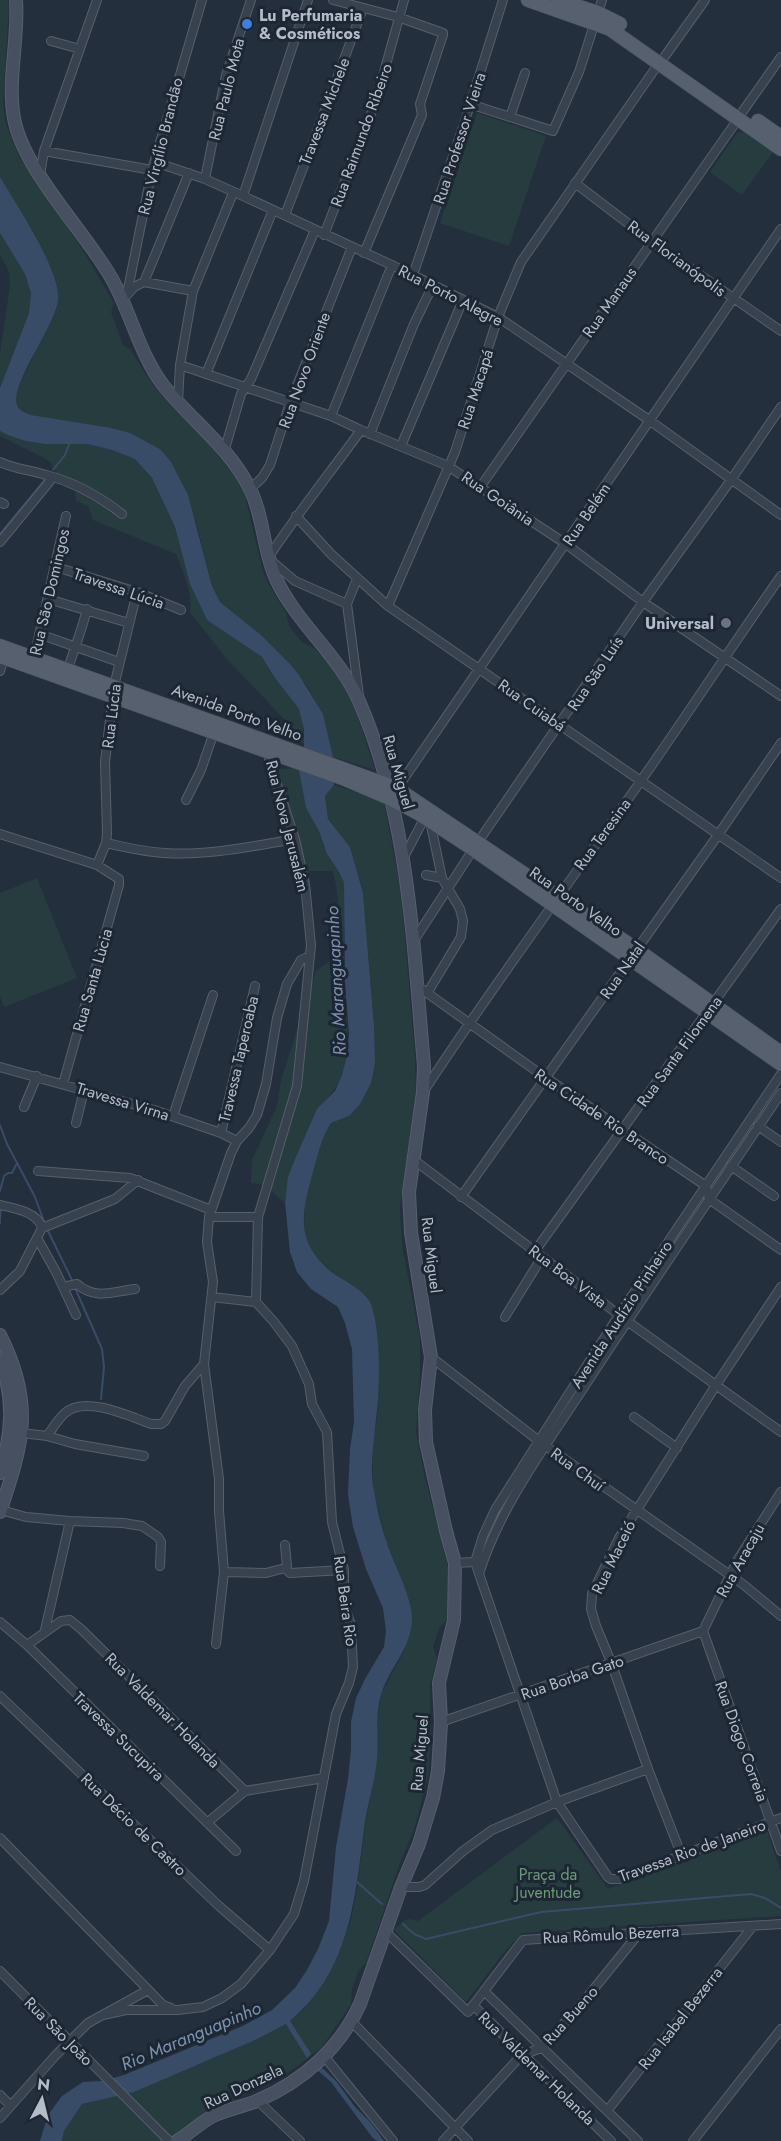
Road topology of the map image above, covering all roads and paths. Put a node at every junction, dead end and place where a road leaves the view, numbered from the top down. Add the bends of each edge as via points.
1 (16, 0) edge
2 (97, 0) edge
3 (202, 0) edge
4 (251, 0) edge
5 (308, 0) edge
6 (333, 0) edge
7 (404, 0) edge
8 (503, 0) edge
9 (528, 0) edge
10 (558, 0) edge
11 (705, 0) edge
12 (363, 8) junction
13 (598, 12) edge
14 (398, 17) junction
15 (51, 41) dead end
16 (80, 50) junction
17 (781, 57) edge
18 (662, 60) junction
19 (525, 73) dead end
20 (471, 105) junction
21 (740, 115) junction
22 (510, 117) junction
23 (781, 137) edge
24 (781, 149) edge
25 (44, 151) junction
26 (154, 166) junction
27 (189, 173) junction
28 (40, 175) junction
29 (205, 179) junction
30 (575, 183) junction
31 (233, 193) junction
32 (243, 196) junction
33 (273, 210) junction
34 (285, 215) junction
35 (781, 229) edge
36 (315, 230) junction
37 (324, 235) junction
38 (651, 241) junction
39 (352, 247) junction
40 (364, 253) junction
41 (392, 265) junction
42 (413, 275) junction
43 (144, 282) junction
44 (433, 285) junction
45 (193, 291) junction
46 (733, 298) junction
47 (125, 300) junction
48 (463, 300) junction
49 (498, 317) junction
50 (781, 331) edge
51 (566, 364) junction
52 (180, 365) junction
53 (207, 374) junction
54 (245, 387) junction
55 (178, 401) junction
56 (290, 403) junction
57 (781, 407) edge
58 (331, 416) junction
59 (649, 420) junction
60 (361, 430) junction
61 (370, 434) junction
62 (401, 446) junction
63 (224, 452) junction
64 (0, 462) edge
65 (448, 466) junction
66 (731, 480) junction
67 (50, 481) dead end
68 (481, 486) junction
69 (250, 489) junction
70 (122, 514) dead end
71 (781, 515) edge
72 (66, 516) dead end
73 (296, 516) junction
74 (0, 542) edge
75 (566, 544) junction
76 (268, 558) junction
77 (56, 567) junction
78 (781, 576) edge
79 (357, 579) junction
80 (137, 592) junction
81 (48, 599) junction
82 (643, 602) junction
83 (347, 604) junction
84 (388, 606) junction
85 (87, 609) junction
86 (181, 610) dead end
87 (129, 623) junction
88 (39, 634) junction
89 (75, 645) junction
90 (724, 657) junction
91 (1, 658) edge
92 (33, 662) junction
93 (119, 662) junction
94 (479, 668) junction
95 (68, 669) junction
96 (114, 691) junction
97 (781, 696) edge
98 (360, 703) junction
99 (559, 725) junction
100 (214, 732) junction
101 (781, 743) edge
102 (271, 751) junction
103 (299, 757) junction
104 (347, 774) joint
105 (641, 781) junction
106 (392, 790) junction
107 (186, 800) dead end
108 (428, 819) junction
109 (0, 834) edge
110 (718, 835) junction
111 (295, 839) junction
112 (106, 843) junction
113 (476, 846) junction
114 (403, 860) junction
115 (97, 865) junction
116 (426, 875) dead end
117 (442, 878) junction
118 (781, 878) edge
119 (448, 887) junction
120 (554, 900) junction
121 (781, 909) edge
122 (413, 942) junction
123 (633, 954) junction
124 (310, 956) junction
125 (416, 985) junction
126 (255, 986) dead end
127 (428, 992) junction
128 (213, 996) dead end
129 (710, 1009) junction
130 (469, 1022) junction
131 (781, 1053) edge
132 (781, 1064) edge
133 (3, 1067) edge
134 (781, 1074) edge
135 (37, 1076) junction
136 (546, 1077) junction
137 (63, 1084) junction
138 (84, 1090) junction
139 (423, 1092) junction
140 (781, 1093) edge
141 (24, 1107) dead end
142 (173, 1116) junction
143 (76, 1123) dead end
144 (758, 1126) junction
145 (622, 1130) junction
146 (221, 1133) junction
147 (237, 1141) junction
148 (781, 1142) edge
149 (414, 1160) junction
150 (731, 1166) junction
151 (38, 1172) dead end
152 (138, 1180) junction
153 (706, 1186) junction
154 (774, 1196) dead end
155 (461, 1197) junction
156 (709, 1199) junction
157 (2, 1206) edge
158 (210, 1214) junction
159 (258, 1217) junction
160 (44, 1226) junction
161 (37, 1238) junction
162 (781, 1250) edge
163 (539, 1254) junction
164 (63, 1287) junction
165 (781, 1287) edge
166 (135, 1289) dead end
167 (0, 1290) edge
168 (212, 1297) junction
169 (256, 1302) junction
170 (619, 1315) junction
171 (76, 1316) dead end
172 (505, 1317) dead end
173 (627, 1321) junction
174 (0, 1335) edge
175 (431, 1358) junction
176 (0, 1360) edge
177 (204, 1364) junction
178 (592, 1366) junction
179 (716, 1385) junction
180 (633, 1417) dead end
181 (781, 1432) edge
182 (22, 1433) junction
183 (48, 1436) junction
184 (542, 1444) junction
185 (677, 1448) junction
186 (144, 1456) dead end
187 (0, 1473) edge
188 (781, 1492) edge
189 (0, 1511) edge
190 (636, 1511) junction
191 (70, 1521) junction
192 (285, 1545) dead end
193 (475, 1562) junction
194 (455, 1563) junction
195 (160, 1566) dead end
196 (285, 1568) junction
197 (344, 1570) junction
198 (224, 1572) junction
199 (479, 1575) junction
200 (729, 1575) junction
201 (781, 1616) edge
202 (0, 1623) edge
203 (45, 1630) junction
204 (703, 1631) junction
205 (216, 1644) dead end
206 (27, 1645) junction
207 (611, 1662) junction
208 (520, 1695) junction
209 (0, 1696) edge
210 (441, 1722) junction
211 (648, 1769) junction
212 (324, 1778) junction
213 (245, 1791) junction
214 (557, 1802) junction
215 (781, 1818) edge
216 (771, 1821) junction
217 (208, 1822) junction
218 (0, 1838) edge
219 (236, 1851) dead end
220 (781, 1851) edge
221 (681, 1854) junction
222 (401, 1887) junction
223 (781, 1924) edge
224 (753, 1926) junction
225 (386, 1932) junction
226 (640, 1932) junction
227 (270, 1950) junction
228 (0, 1971) edge
229 (148, 1990) junction
230 (484, 1991) junction
231 (473, 2006) junction
232 (177, 2010) junction
233 (103, 2015) junction
234 (352, 2022) junction
235 (781, 2029) edge
236 (71, 2042) junction
237 (543, 2047) junction
238 (523, 2055) junction
239 (324, 2056) junction
240 (0, 2095) edge
241 (257, 2100) junction
242 (10, 2105) junction
243 (607, 2111) junction
244 (0, 2118) edge
245 (455, 2128) junction
246 (169, 2141) edge
247 (177, 2141) edge
248 (300, 2141) edge
249 (393, 2141) edge
250 (443, 2141) edge
251 (468, 2141) edge
252 (611, 2141) edge
253 (638, 2141) edge
254 (693, 2141) edge

1 - 28 main road via 14,119
2 - 16 street
3 - 26 street, Rua Virgílio Brandão
4 - 29 street, Rua Paulo Mota via 226,75
5 - 32 street
6 - 12 street
7 - 14 street, Rua Raimundo Ribeiro
8 - 20 street, Rua Professor Vieira
9 - 13 main road
10 - 13 main road
11 - 18 street, Rua Macapá
12 - 14 street
12 - 34 street, Travessa Michele
13 - 18 main road
13 - 22 street via 579,72 553,131
14 - 37 street, Rua Raimundo Ribeiro via 376,101
14 - 40 street via 443,33 443,39 420,104 422,116
15 - 16 street
16 - 25 street
17 - 21 street, Rua Manaus
18 - 21 main road
18 - 30 street, Rua Macapá
19 - 22 street
20 - 22 street
20 - 42 street, Rua Professor Vieira
21 - 23 main road
21 - 24 main road
21 - 38 street, Rua Manaus
25 - 26 street, Rua Porto Alegre
25 - 28 street
26 - 27 street, Rua Porto Alegre
26 - 47 street, Rua Virgílio Brandão
27 - 29 street, Rua Porto Alegre
27 - 43 street
28 - 47 main road
29 - 31 street, Rua Porto Alegre
30 - 38 street, Rua Florianópolis
30 - 49 street, Rua Macapá via 521,262
31 - 32 street, Rua Porto Alegre
31 - 45 street
32 - 33 street, Rua Porto Alegre
33 - 34 street, Rua Porto Alegre
33 - 53 street
34 - 36 street, Rua Porto Alegre
35 - 46 street, Rua Belém
36 - 37 street, Rua Porto Alegre
36 - 54 street
37 - 39 street, Rua Porto Alegre
38 - 46 street, Rua Florianópolis
38 - 51 street, Rua Manaus
39 - 40 street, Rua Porto Alegre
39 - 56 street, Rua Novo Oriente
40 - 41 street, Rua Porto Alegre
41 - 42 street, Rua Porto Alegre
41 - 58 street
42 - 44 street, Rua Porto Alegre
43 - 45 street
43 - 47 street via 134,287
44 - 48 street, Rua Porto Alegre
44 - 61 street
45 - 52 street
46 - 50 street, Rua Florianópolis
46 - 59 street, Rua Belém
47 - 55 main road via 154,370
48 - 49 street, Rua Porto Alegre
48 - 62 street
49 - 51 street, Rua Porto Alegre
49 - 65 street, Rua Macapá
51 - 59 street, Rua Porto Alegre
51 - 68 street, Rua Manaus
52 - 53 street, Rua Goiânia
52 - 55 street
53 - 54 street, Rua Goiânia
54 - 56 street, Rua Goiânia
54 - 63 street
55 - 63 main road
56 - 58 street, Rua Goiânia
56 - 69 street, Rua Novo Oriente via 270,465
57 - 66 street, Rua São Luís
58 - 60 street, Rua Goiânia
59 - 66 street, Rua Porto Alegre
59 - 75 street, Rua Belém
60 - 61 street, Rua Goiânia
60 - 73 street
61 - 62 street, Rua Goiânia
62 - 65 street, Rua Goiânia
63 - 69 main road
64 - 70 street via 70,483
65 - 68 street, Rua Goiânia
65 - 84 street, Rua Macapá
66 - 71 street, Rua Porto Alegre
66 - 82 street, Rua São Luís
67 - 74 street
68 - 75 street, Rua Goiânia
69 - 76 main road
72 - 77 street, Rua São Domingos
73 - 76 street
73 - 79 street, Rua Cuiabá
75 - 82 street, Rua Goiânia
75 - 94 street, Rua Belém
76 - 83 street via 296,580
76 - 98 main road via 287,600 349,681
77 - 80 street, Travessa Lúcia
77 - 81 street, Rua São Domingos
78 - 90 street, Rua Teresina
79 - 83 street, Rua Miguel
79 - 84 street, Rua Cuiabá
80 - 86 street, Travessa Lúcia
80 - 87 street, Rua Lúcia
81 - 85 street
81 - 88 street, Rua São Domingos
82 - 90 street, Rua Goiânia
82 - 99 street, Rua São Luís
83 - 98 street, Rua Miguel
84 - 94 street, Rua Cuiabá
85 - 87 street
85 - 89 street
87 - 93 street, Rua Lúcia
88 - 89 street
88 - 92 street, Rua São Domingos
89 - 93 street
89 - 95 street
90 - 97 street, Rua Goiânia
90 - 105 street, Rua Teresina
91 - 92 main road
92 - 95 main road
92 - 96 main road
93 - 96 street, Rua Lúcia
94 - 99 street, Rua Cuiabá
94 - 106 street, Rua Belém
95 - 96 main road
96 - 100 main road, Avenida Porto Velho
96 - 103 main road, Avenida Porto Velho
96 - 112 street, Rua Lúcia via 105,762
98 - 106 main road, Rua Miguel
99 - 105 street, Rua Cuiabá
99 - 113 street, Rua São Luís
100 - 102 main road, Avenida Porto Velho
100 - 107 street
101 - 110 street, Rua Natal
102 - 103 main road, Avenida Porto Velho
102 - 111 street, Rua Nova Jerusalém via 269,760
103 - 104 main road, Avenida Porto Velho
104 - 106 main road, Rua Porto Velho
105 - 110 street, Rua Cuiabá
105 - 120 street, Rua Teresina
106 - 108 main road, Rua Porto Velho
106 - 113 main road, Rua Porto Velho
106 - 114 main road, Rua Miguel
108 - 113 main road, Rua Porto Velho
108 - 114 street
108 - 117 street
109 - 115 street
110 - 118 street, Rua Cuiabá
110 - 123 street, Rua Natal
111 - 112 street via 184,854
111 - 124 street, Rua Nova Jerusalém via 309,913
112 - 115 street
113 - 119 street, Rua São Luís
113 - 120 main road, Rua Porto Velho
114 - 122 main road, Rua Miguel
115 - 137 street, Rua Santa Lùcia via 117,876 119,885
116 - 117 street
117 - 119 street
119 - 122 street, Rua São Luís
119 - 127 street via 462,917 461,937
120 - 123 main road, Rua Porto Velho
120 - 130 street, Rua Teresina
121 - 129 street, Rua Santa Filomena
122 - 125 main road, Rua Miguel
123 - 129 main road, Rua Porto Velho
123 - 136 street, Rua Natal
124 - 147 street via 301,960 287,984 257,1115
124 - 159 street, Rua Nova Jerusalém via 297,1086
125 - 127 street, Rua Cidade Rio Branco
125 - 139 main road, Rua Miguel
126 - 146 street, Travessa Taperoaba
127 - 130 street, Rua Cidade Rio Branco
128 - 142 street
129 - 131 main road, Rua Porto Velho
129 - 132 main road, Rua Porto Velho
129 - 145 street, Rua Santa Filomena
130 - 136 street, Rua Cidade Rio Branco
130 - 139 street, Rua Teresina
133 - 135 street, Travessa Virna
134 - 153 street, Avenida Audízio Pinheiro
135 - 137 street, Travessa Virna
135 - 141 street
136 - 145 street, Rua Cidade Rio Branco
136 - 155 street, Rua Natal
137 - 138 street, Travessa Virna
138 - 142 street, Travessa Virna
138 - 143 street
139 - 149 main road, Rua Miguel
140 - 144 street, Avenida Audízio Pinheiro
142 - 146 street, Travessa Virna
144 - 148 street
144 - 150 street, Avenida Audízio Pinheiro
145 - 153 street, Rua Cidade Rio Branco
145 - 163 street, Rua Santa Filomena
146 - 147 street, Travessa Virna
147 - 158 street
149 - 155 street, Rua Boa Vista
149 - 175 main road, Rua Miguel via 411,1233
150 - 154 street
150 - 156 street, Avenida Audízio Pinheiro
151 - 152 street
152 - 158 street
152 - 160 street via 115,1199
153 - 156 street
153 - 170 street, Avenida Audízio Pinheiro
155 - 163 street, Rua Boa Vista
156 - 162 street
156 - 173 street, Avenida Audízio Pinheiro
157 - 160 street via 36,1217
158 - 159 street
158 - 168 street via 207,1242 213,1274
159 - 169 street, Rua Nova Jerusalém
160 - 161 street
161 - 164 street
161 - 167 street via 20,1270
163 - 170 street, Rua Boa Vista
163 - 172 street, Rua Santa Filomena
164 - 166 street via 75,1284 95,1294
164 - 171 street
165 - 179 street, Rua Maceió
168 - 169 street
168 - 177 street
169 - 197 street, Rua Beira Rio via 292,1346 309,1384 312,1404 327,1432 332,1522
170 - 173 street, Rua Boa Vista
170 - 178 street, Avenida Audízio Pinheiro
173 - 178 street, Avenida Audízio Pinheiro
173 - 179 street, Rua Boa Vista
174 - 182 main road via 17,1373
175 - 184 street, Rua Chuí
175 - 194 main road, Rua Miguel via 426,1442
176 - 187 main road via 12,1413
177 - 183 street via 161,1424 84,1406 70,1408
177 - 198 street via 219,1479
178 - 184 street, Avenida Audízio Pinheiro
179 - 181 street, Rua Boa Vista
179 - 185 street, Rua Maceió
180 - 185 street
182 - 183 street
182 - 189 main road
183 - 186 street
184 - 190 street, Rua Chuí
184 - 193 street, Avenida Audízio Pinheiro via 495,1510
184 - 199 street, Avenida Audízio Pinheiro via 498,1525
185 - 190 street, Rua Maceió
188 - 200 street, Rua Aracaju
189 - 191 street
190 - 200 street, Rua Chuí
190 - 207 street, Rua Maceió via 592,1594 591,1609
191 - 195 street via 142,1526 161,1542
191 - 203 street
192 - 196 street
193 - 194 street
193 - 199 street
194 - 210 main road, Rua Miguel via 454,1620 439,1683
196 - 197 street via 290,1573
196 - 198 street via 266,1573
197 - 212 street, Rua Beira Rio via 344,1604 351,1624 353,1667 336,1714
198 - 205 street
199 - 208 street
200 - 201 street, Rua Chuí
200 - 204 street, Rua Aracaju
202 - 206 street, Travessa Sucupira
203 - 206 street
203 - 213 street, Rua Valdemar Holanda via 70,1620
204 - 207 street, Rua Borba Gato
204 - 216 street, Rua Diogo Correia
206 - 217 street, Travessa Sucupira
207 - 208 street, Rua Borba Gato
207 - 211 street, Rua Maceió
208 - 210 street, Rua Borba Gato
208 - 214 street
209 - 227 street, Rua Décio de Castro
210 - 222 main road, Rua Miguel via 433,1798
211 - 214 street
211 - 221 street, Rua Maceió
212 - 213 street
212 - 227 street, Rua Beira Rio via 294,1914
213 - 217 street
214 - 221 street, Travessa Rio de Janeiro via 611,1879
214 - 222 street via 492,1830 425,1885
215 - 216 street, Travessa Rio de Janeiro
216 - 220 street, Rua Diogo Correia
216 - 221 street, Travessa Rio de Janeiro
217 - 219 street, Travessa Sucupira
218 - 229 street
222 - 225 main road, Rua Miguel
223 - 224 street, Rua Rômulo Bezerra
224 - 226 street, Rua Rômulo Bezerra
224 - 243 street, Rua Isabel Bezerra
225 - 231 street, Rua Valdemar Holanda via 468,2012
225 - 234 main road, Rua Donzela
226 - 230 street, Rua Rômulo Bezerra via 523,1940
226 - 237 street, Rua Bueno
227 - 232 street, Rua Beira Rio via 241,1984 222,1998 203,2007
228 - 236 street, Rua São João
229 - 232 street via 163,2005
229 - 233 street
230 - 231 street, Rua Rômulo Bezerra
230 - 237 street, Rua Valdemar Holanda
231 - 238 street, Rua Valdemar Holanda
232 - 233 street, Rua Beira Rio via 126,2010
233 - 236 street via 88,2023
234 - 239 main road, Rua Donzela
234 - 245 street
235 - 254 street
236 - 242 street
236 - 246 street, Rua São João
237 - 238 street, Rua Bueno
237 - 243 street, Rua Valdemar Holanda
238 - 245 street, Rua Bueno
238 - 252 street, Rua Valdemar Holanda
239 - 241 main road, Rua Donzela via 284,2088
239 - 249 street
240 - 242 street
241 - 247 main road, Rua Donzela via 214,2116
241 - 248 street
242 - 244 street
243 - 253 street, Rua Valdemar Holanda
245 - 250 street, Rua Bueno
245 - 251 street

